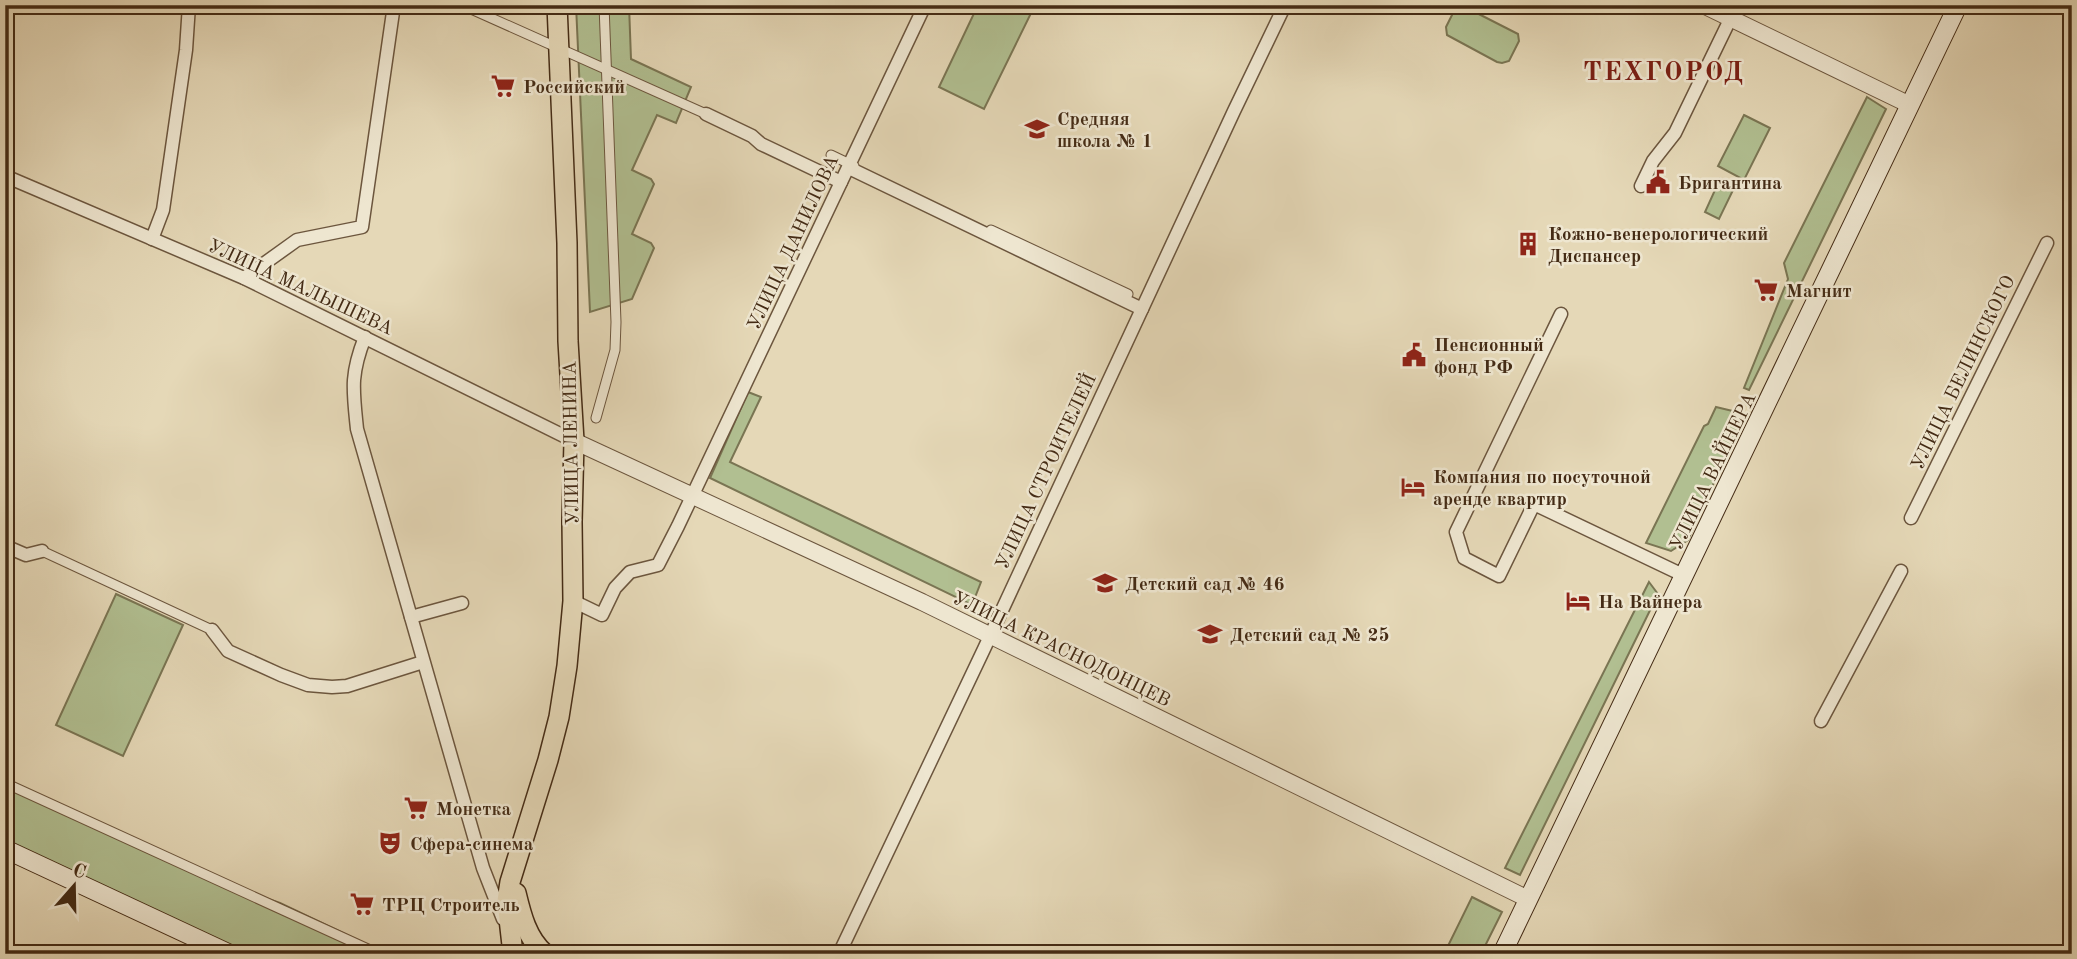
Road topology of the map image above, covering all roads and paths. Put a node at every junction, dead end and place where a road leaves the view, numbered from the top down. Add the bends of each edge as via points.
1 (188, 5) edge
2 (394, 5) edge
3 (462, 5) edge
4 (557, 5) edge
5 (604, 5) edge
6 (925, 5) edge
7 (1285, 5) edge
8 (1703, 5) edge
9 (1958, 5) edge
10 (1733, 12) edge
11 (560, 50) junction
12 (606, 69) junction
13 (1910, 104) junction
14 (706, 114) joint
15 (831, 155) dead end
16 (849, 166) junction
17 (5, 176) edge
18 (841, 182) junction
19 (1641, 186) dead end
20 (152, 239) junction
21 (2047, 243) dead end
22 (244, 278) junction
23 (1128, 294) dead end
24 (1142, 309) junction
25 (1562, 314) dead end
26 (365, 337) junction
27 (596, 418) dead end
28 (575, 441) junction
29 (693, 496) junction
30 (1911, 518) dead end
31 (5, 546) edge
32 (42, 551) joint
33 (1901, 571) dead end
34 (1685, 576) junction
35 (573, 601) junction
36 (462, 603) dead end
37 (411, 617) junction
38 (212, 630) joint
39 (990, 636) junction
40 (423, 662) junction
41 (1821, 721) dead end
42 (5, 783) edge
43 (7, 855) edge
44 (512, 872) junction
45 (1528, 900) junction
46 (510, 934) junction
47 (230, 954) edge
48 (379, 954) edge
49 (513, 954) edge
50 (545, 954) edge
51 (839, 954) edge
52 (1502, 954) edge

1 - 20 street via 163,210
2 - 22 street via 362,227 297,240
3 - 11 street
4 - 11 main road, УЛИЦА ЛЕНИНА
5 - 12 street
6 - 16 street, УЛИЦА ДАНИЛОВА
7 - 24 street, УЛИЦА СТРОИТЕЛЕЙ
8 - 10 street
9 - 13 main road, УЛИЦА ВАЙНЕРА
10 - 13 street
10 - 19 street via 1675,133
11 - 12 street
11 - 28 main road, УЛИЦА ЛЕНИНА
12 - 14 street
12 - 27 street via 616,322 615,350
13 - 34 main road, УЛИЦА ВАЙНЕРА
14 - 18 street
15 - 16 street
16 - 18 street, УЛИЦА ДАНИЛОВА
16 - 23 street
16 - 24 street
17 - 20 street, УЛИЦА МАЛЫШЕВА
18 - 29 street, УЛИЦА ДАНИЛОВА
20 - 22 street, УЛИЦА МАЛЫШЕВА
21 - 30 street, УЛИЦА БЕЛИНСКОГО
22 - 26 street, УЛИЦА МАЛЫШЕВА
24 - 39 street, УЛИЦА СТРОИТЕЛЕЙ
25 - 34 street via 1456,532 1464,558 1499,576 1534,504
26 - 28 street, УЛИЦА МАЛЫШЕВА
26 - 37 street, УЛИЦА ЛЕНИНА via 353,380 357,429
28 - 29 street, УЛИЦА КРАСНОДОНЦЕВ
28 - 35 main road, УЛИЦА ЛЕНИНА
29 - 35 street, УЛИЦА ДАНИЛОВА via 658,565 630,572 601,615
29 - 39 street, УЛИЦА КРАСНОДОНЦЕВ
31 - 32 street via 26,555
32 - 38 street
33 - 41 street
34 - 45 main road, УЛИЦА ВАЙНЕРА
35 - 44 main road, УЛИЦА ЛЕНИНА via 559,717
36 - 37 street
37 - 40 street, УЛИЦА ЛЕНИНА
38 - 40 street via 228,651 308,685 347,686
39 - 45 street, УЛИЦА КРАСНОДОНЦЕВ
39 - 51 street, УЛИЦА СТРОИТЕЛЕЙ
40 - 46 street, УЛИЦА ЛЕНИНА via 483,868
42 - 48 street
43 - 47 main road
44 - 46 main road, УЛИЦА ЛЕНИНА via 507,901
44 - 50 main road via 524,922
45 - 52 main road, УЛИЦА ВАЙНЕРА
46 - 49 main road, УЛИЦА ЛЕНИНА

